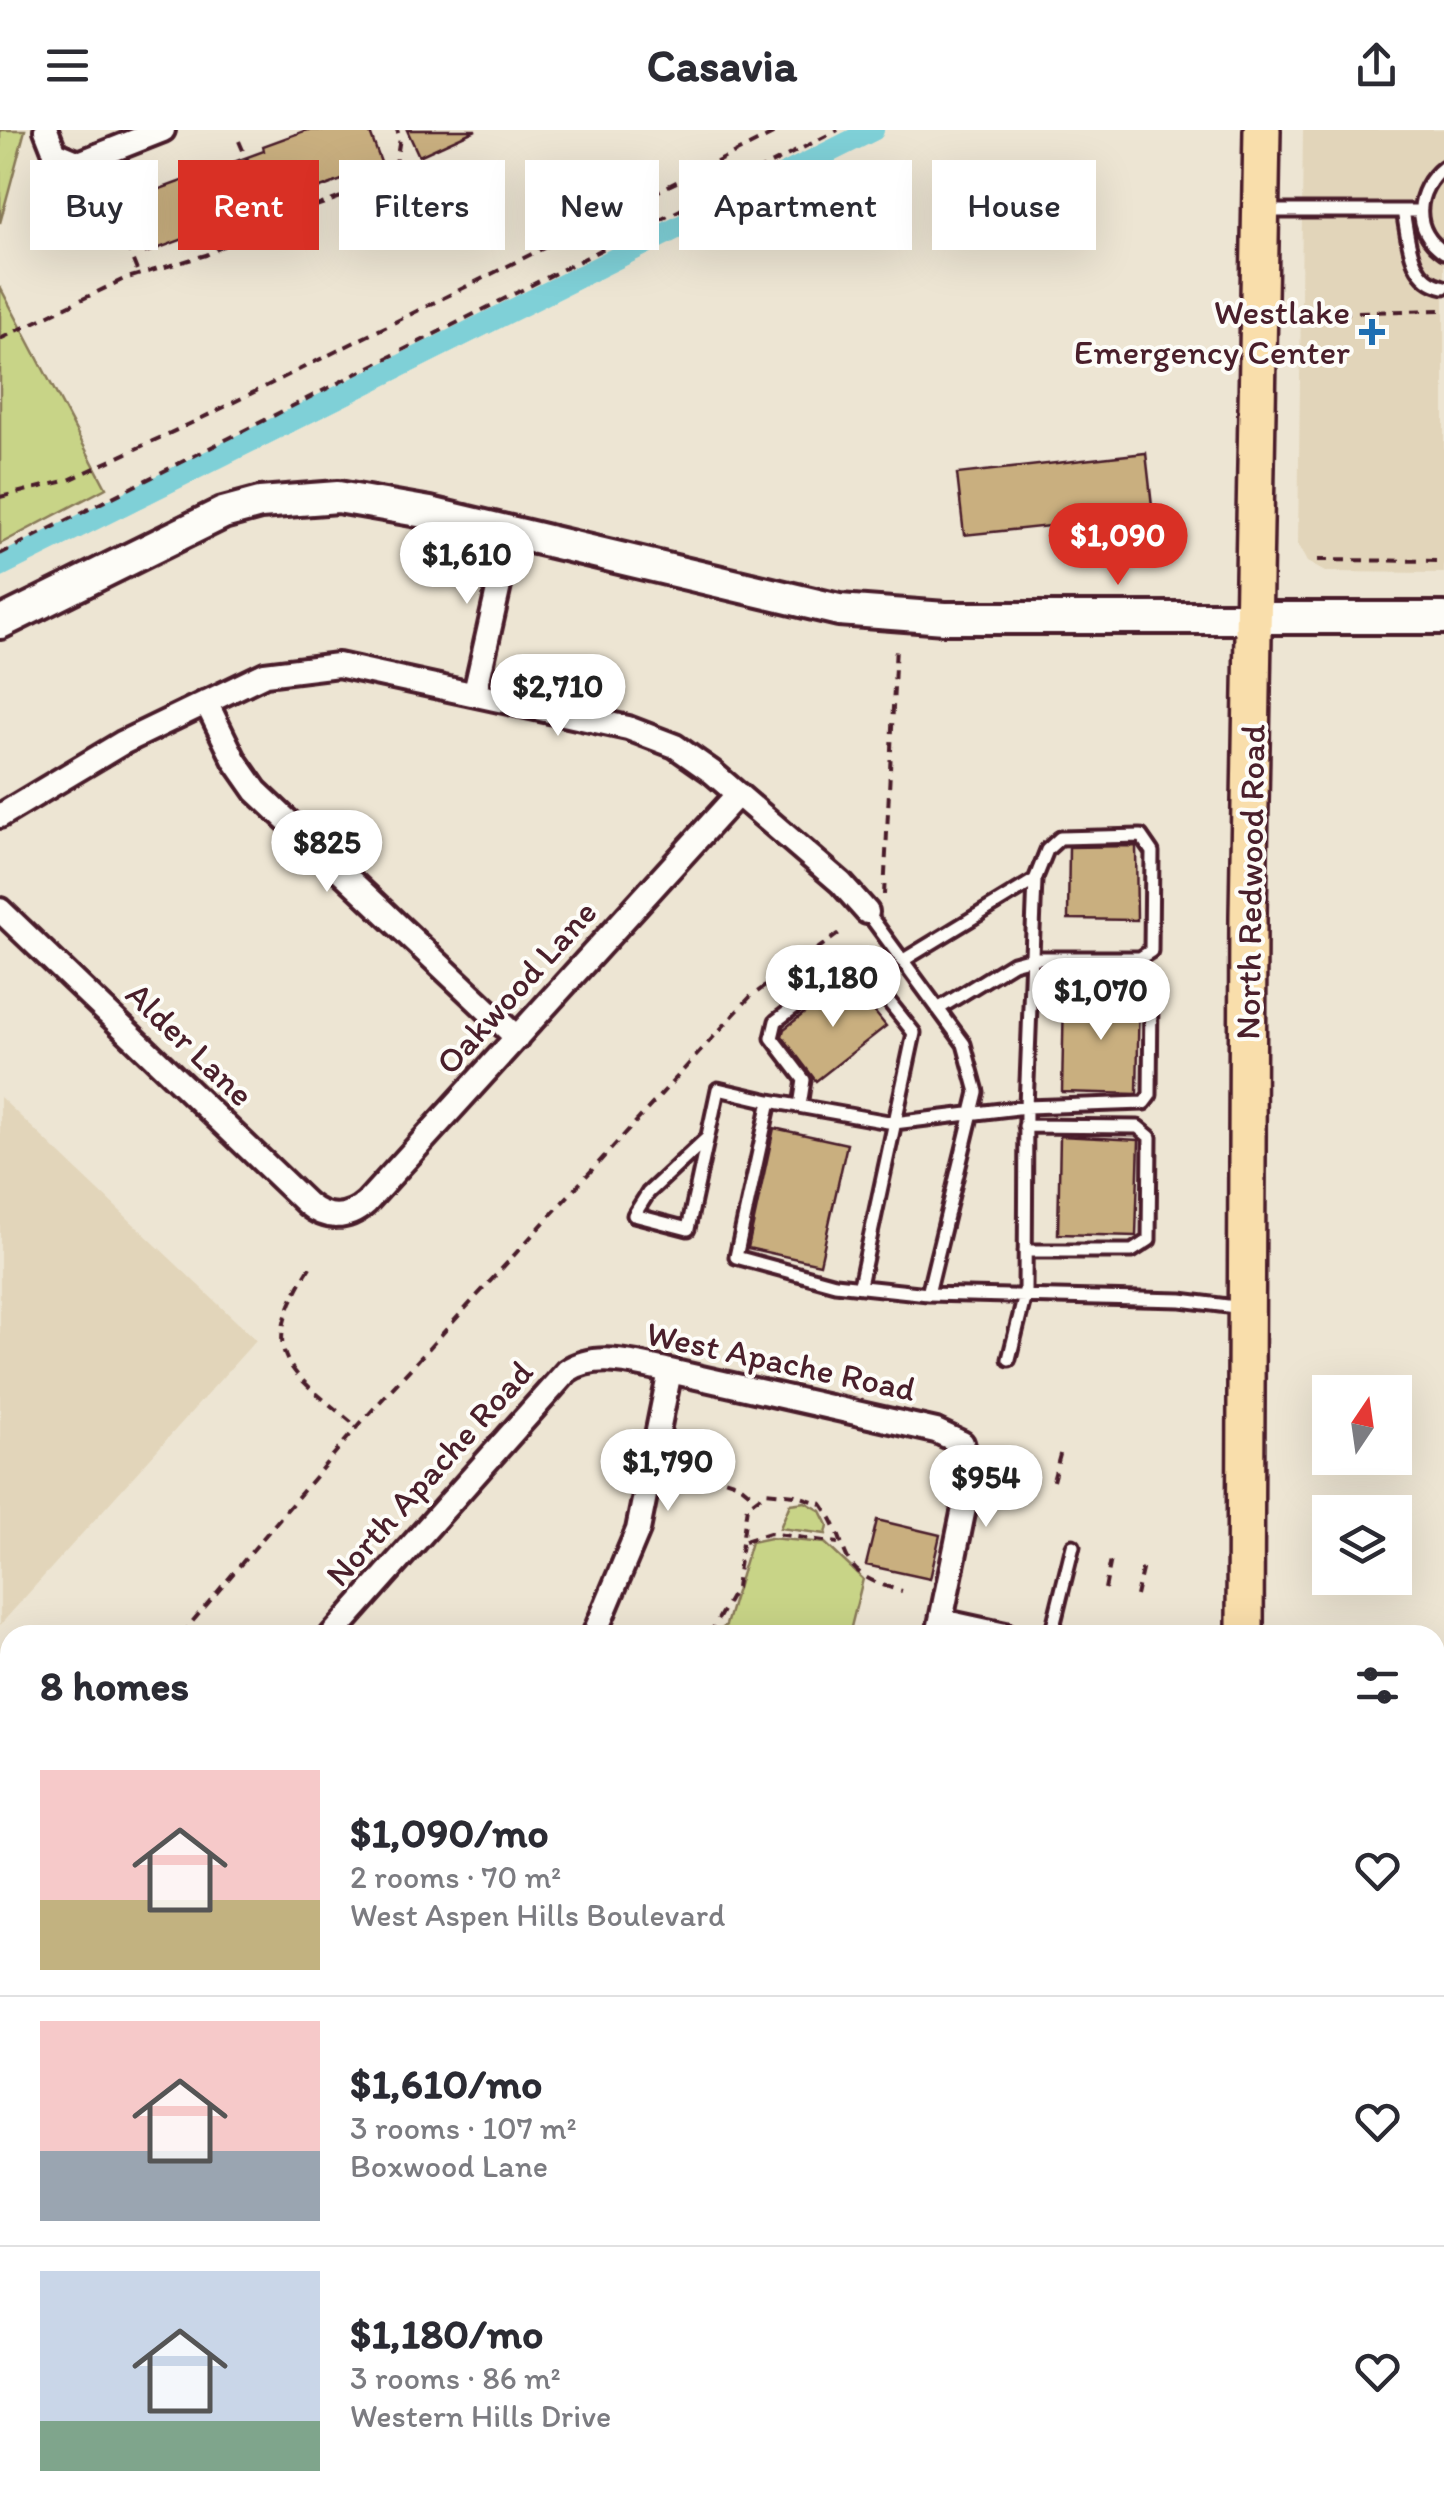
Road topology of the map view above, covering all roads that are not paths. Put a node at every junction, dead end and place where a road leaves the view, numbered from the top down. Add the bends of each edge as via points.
1 (46, 130) edge
2 (163, 130) edge
3 (1262, 130) edge
4 (1444, 167) edge
5 (1420, 211) junction
6 (1261, 212) junction
7 (1403, 212) junction
8 (1444, 252) edge
9 (1444, 288) edge
10 (512, 532) junction
11 (1444, 618) edge
12 (1256, 620) junction
13 (0, 623) edge
14 (474, 693) junction
15 (206, 702) junction
16 (738, 794) junction
17 (0, 816) edge
18 (1035, 880) junction
19 (875, 906) joint
20 (0, 910) edge
21 (1032, 958) junction
22 (902, 961) junction
23 (1031, 983) junction
24 (938, 1010) junction
25 (516, 1038) junction
26 (770, 1100) junction
27 (800, 1106) junction
28 (1026, 1107) junction
29 (972, 1112) junction
30 (894, 1123) junction
31 (1025, 1126) junction
32 (708, 1138) junction
33 (339, 1216) joint
34 (1025, 1251) junction
35 (860, 1286) junction
36 (928, 1294) junction
37 (1026, 1295) junction
38 (1247, 1309) junction
39 (1009, 1359) dead end
40 (582, 1361) joint
41 (670, 1371) junction
42 (1073, 1546) dead end
43 (341, 1625) edge
44 (598, 1625) edge
45 (941, 1625) edge
46 (1054, 1625) edge
47 (1245, 1625) edge

1 - 2 street via 55,153 79,163
3 - 6 main road, North Redwood Road
4 - 5 lane via 1425,187
5 - 7 lane
5 - 8 lane via 1428,236
6 - 7 lane
6 - 12 main road, North Redwood Road
7 - 9 lane via 1415,266
10 - 12 street via 839,610 945,618
10 - 13 street via 338,497 260,503 189,528
10 - 14 street
11 - 12 street
12 - 38 main road, North Redwood Road
14 - 15 street via 318,665 264,674
14 - 16 street via 652,736 694,758
15 - 17 street
15 - 25 street via 256,791
16 - 19 street
16 - 25 street, Oakwood Lane
18 - 21 lane
18 - 21 lane via 1047,850 1060,838 1141,836 1152,852 1151,951 1140,958
18 - 22 lane
19 - 22 lane
20 - 33 street, Alder Lane via 306,1204
21 - 23 lane
21 - 24 lane
22 - 24 lane
23 - 28 lane
23 - 28 lane via 1144,984 1151,994 1150,1095 1132,1106
24 - 29 lane via 964,1044 977,1092
25 - 33 street, Oakwood Lane via 366,1203
26 - 27 lane
26 - 32 lane via 718,1089
26 - 35 lane via 736,1257
27 - 30 lane
27 - 30 lane via 804,1080 772,1038 776,1020 850,965 862,968 914,1033
28 - 29 lane
28 - 31 lane
29 - 30 lane
29 - 36 lane
30 - 35 lane
31 - 34 lane
31 - 34 lane via 1138,1128 1150,1137 1149,1240 1132,1251
32 - 32 lane via 688,1228 634,1216 648,1193
34 - 37 lane
35 - 36 lane
36 - 37 lane
37 - 38 lane
37 - 39 lane
38 - 47 main road, North Redwood Road
40 - 41 street, West Apache Road
40 - 43 street, North Apache Road via 566,1371
41 - 44 street via 638,1530
41 - 45 street, West Apache Road via 936,1431 962,1443 971,1474
42 - 46 lane

